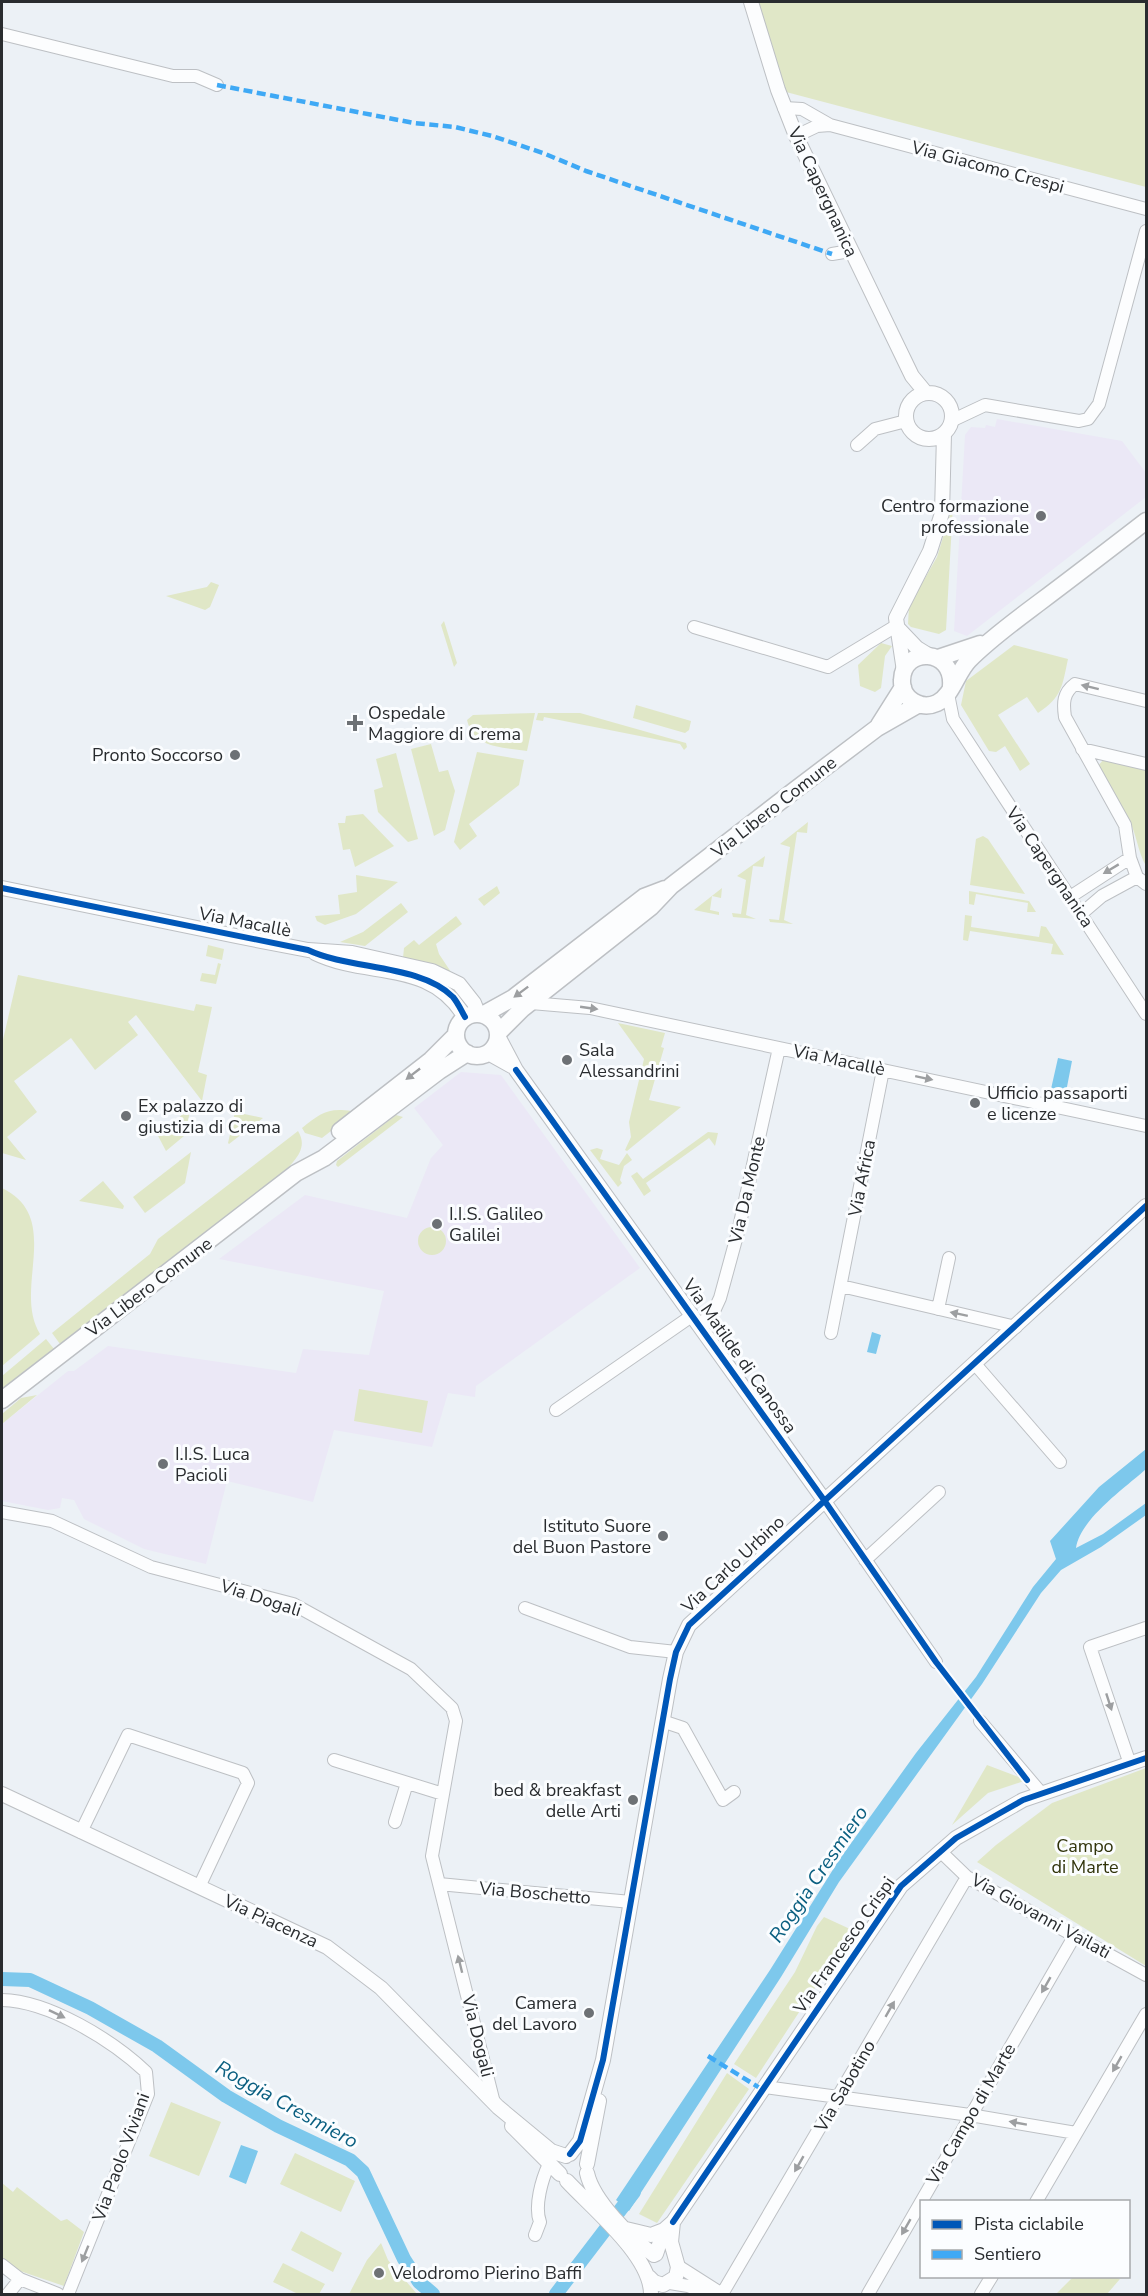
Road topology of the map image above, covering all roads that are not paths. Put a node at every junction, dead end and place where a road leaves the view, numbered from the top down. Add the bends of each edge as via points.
1 (751, 2) edge
2 (2, 34) edge
3 (217, 85) dead end
4 (784, 108) junction
5 (830, 125) junction
6 (796, 136) junction
7 (1146, 209) edge
8 (1146, 231) edge
9 (850, 251) junction
10 (832, 254) dead end
11 (921, 395) junction
12 (906, 421) junction
13 (943, 431) junction
14 (857, 445) dead end
15 (1146, 521) edge
16 (896, 626) junction
17 (694, 627) dead end
18 (993, 638) junction
19 (934, 657) junction
20 (903, 679) junction
21 (950, 690) junction
22 (1146, 701) edge
23 (923, 705) junction
24 (953, 719) junction
25 (877, 728) junction
26 (1082, 749) junction
27 (1146, 764) edge
28 (1130, 858) junction
29 (1142, 880) edge
30 (671, 886) junction
31 (2, 888) edge
32 (1070, 897) junction
33 (1082, 914) junction
34 (531, 1003) junction
35 (1146, 1014) edge
36 (476, 1015) junction
37 (498, 1034) junction
38 (456, 1035) junction
39 (779, 1048) junction
40 (467, 1053) junction
41 (488, 1053) junction
42 (516, 1070) junction
43 (883, 1070) junction
44 (1146, 1126) edge
45 (296, 1173) junction
46 (1146, 1206) edge
47 (949, 1258) dead end
48 (841, 1286) junction
49 (938, 1310) junction
50 (696, 1320) junction
51 (1016, 1327) junction
52 (831, 1333) dead end
53 (975, 1364) junction
54 (2, 1400) edge
55 (556, 1410) dead end
56 (1060, 1462) dead end
57 (939, 1492) dead end
58 (825, 1500) junction
59 (2, 1512) edge
60 (865, 1560) junction
61 (525, 1608) dead end
62 (1146, 1628) edge
63 (676, 1652) junction
64 (936, 1662) dead end
65 (980, 1720) dead end
66 (662, 1722) junction
67 (1146, 1758) edge
68 (334, 1760) dead end
69 (1130, 1764) junction
70 (407, 1783) junction
71 (734, 1792) dead end
72 (1041, 1793) junction
73 (2, 1794) edge
74 (443, 1794) junction
75 (396, 1822) dead end
76 (81, 1832) junction
77 (940, 1851) junction
78 (967, 1877) junction
79 (440, 1884) junction
80 (200, 1887) junction
81 (630, 1902) junction
82 (1075, 1935) junction
83 (1146, 1975) edge
84 (2, 2000) edge
85 (1146, 2014) edge
86 (603, 2060) junction
87 (765, 2086) junction
88 (839, 2096) junction
89 (496, 2105) junction
90 (970, 2115) junction
91 (1076, 2133) junction
92 (568, 2155) junction
93 (549, 2164) junction
94 (587, 2169) junction
95 (564, 2178) junction
96 (922, 2200) edge
97 (1037, 2200) edge
98 (920, 2203) edge
99 (602, 2211) junction
100 (669, 2226) junction
101 (623, 2234) junction
102 (535, 2235) dead end
103 (655, 2255) junction
104 (676, 2262) junction
105 (2, 2265) edge
106 (648, 2274) junction
107 (991, 2278) edge
108 (20, 2279) junction
109 (667, 2287) edge
110 (8, 2295) edge
111 (58, 2295) edge
112 (68, 2295) edge
113 (651, 2295) edge
114 (707, 2295) edge
115 (722, 2295) edge
116 (868, 2295) edge
117 (981, 2295) edge

1 - 4 street, Via Capergnanica
2 - 3 street via 173,76 195,76
4 - 5 street, Via Giacomo Crespi via 802,110
4 - 6 street, Via Capergnanica
5 - 6 street via 817,126
5 - 7 street, Via Giacomo Crespi
6 - 9 street, Via Capergnanica
8 - 13 street via 1099,404 1088,419 1079,421 985,405
9 - 10 street
9 - 11 street, Via Capergnanica
11 - 12 street via 907,407
11 - 13 street, Via Capergnanica via 946,400 950,407
12 - 13 street via 915,435
12 - 14 street via 875,429
13 - 16 street, Via Capergnanica via 944,493 937,533 898,609
15 - 18 main road, Via Libero Comune
16 - 17 street via 828,667
16 - 19 street via 917,648
16 - 20 street, Via Capergnanica
18 - 19 main road, Via Libero Comune via 964,651
18 - 21 main road, Via Libero Comune via 969,660
19 - 20 main road, Via Libero Comune via 915,659
19 - 21 main road via 949,670
20 - 23 main road via 906,695
20 - 25 main road, Via Libero Comune
21 - 23 main road, Via Libero Comune via 935,704
21 - 24 street, Via Capergnanica
22 -> 26 street via 1075,684 1063,703 1065,717
23 - 24 street, Via Capergnanica
23 - 25 main road, Via Libero Comune
24 - 32 street, Via Capergnanica
25 - 30 main road, Via Libero Comune
26 - 27 street
26 - 28 street via 1125,825
28 - 29 street
28 -> 32 street
29 - 33 street via 1102,897
30 - 34 main road, Via Libero Comune via 651,907
30 -> 36 main road, Via Libero Comune via 644,897 513,998
31 - 36 street, Via Macallè via 432,971 459,984 474,1003
32 - 33 street, Via Capergnanica
33 - 35 street, Via Capergnanica
34 - 37 main road, Via Libero Comune
34 -> 39 street, Via Macallè via 590,1008
36 - 37 main road via 495,1023
36 - 38 main road, Via Libero Comune via 458,1025
37 - 41 main road, Via Libero Comune
37 - 42 street, Via Matilde di Canossa
38 - 40 main road via 459,1046
38 -> 45 main road, Via Libero Comune via 431,1060 317,1150
39 - 43 street, Via Macallè
39 - 50 street, Via Da Monte via 720,1298 714,1311
40 - 41 main road
40 - 45 main road, Via Libero Comune via 324,1158
41 - 42 street, Via Matilde di Canossa
42 - 50 street, Via Matilde di Canossa
43 -> 44 street, Via Macallè
43 - 48 street, Via Africa
45 - 54 main road, Via Libero Comune
46 - 51 street, Via Carlo Urbino
47 - 49 street
48 - 49 street
48 - 52 street, Via Africa
51 -> 49 street
50 - 55 street, Via Da Monte
50 - 58 street, Via Matilde di Canossa
51 - 53 street, Via Carlo Urbino
53 - 56 street
53 - 58 street, Via Carlo Urbino
57 - 60 street
58 - 60 street, Via Matilde di Canossa
58 - 63 street, Via Carlo Urbino via 688,1625
59 - 74 street, Via Dogali via 52,1521 151,1566 292,1604 411,1669 452,1708 456,1721
60 - 64 street, Via Matilde di Canossa
61 - 63 street via 630,1647
62 -> 69 street via 1090,1647
63 - 66 street, Via Carlo Urbino
65 - 72 street
66 - 71 street via 683,1728 723,1800
66 - 81 street, Via Carlo Urbino
67 - 69 street, Via Francesco Crispi
68 - 70 street
69 - 72 street, Via Francesco Crispi
70 - 74 street
70 - 75 street
72 - 77 street, Via Francesco Crispi via 956,1838
73 - 76 street, Via Piacenza
74 - 79 street, Via Dogali via 432,1856
76 - 80 street, Via Piacenza
76 - 80 street via 128,1735 243,1773 249,1783
77 - 78 street, Via Giovanni Vailati
77 - 87 street, Via Francesco Crispi via 901,1886
78 - 82 street, Via Giovanni Vailati
88 -> 78 street, Via Sabotino
79 - 81 street, Via Boschetto
89 -> 79 street, Via Dogali
80 - 89 street, Via Piacenza via 327,1947 359,1970
81 - 86 street, Via Carlo Urbino
82 - 83 street, Via Giovanni Vailati
82 -> 90 street, Via Campo di Marte
84 -> 112 street, Via Paolo Viviani via 41,2006 72,2021 132,2059 146,2073 148,2094
85 -> 91 street
86 - 92 street, Via Carlo Urbino via 580,2141
86 - 94 street, Via Carlo Urbino
87 - 88 street
87 - 100 street, Via Francesco Crispi
88 - 90 street
88 -> 115 street, Via Sabotino
89 - 92 street, Via Piacenza via 547,2148
89 - 93 street, Via Piacenza
91 -> 90 street
90 -> 96 street, Via Campo di Marte
91 - 97 street
92 - 94 street via 581,2156
92 - 95 street via 559,2165
93 - 95 street, Via Piacenza
93 - 102 street
94 - 95 street via 576,2182
94 - 99 street
95 - 99 street, Via Piacenza
98 -> 116 street, Via Campo di Marte
99 - 101 street
100 - 101 street via 655,2235
100 - 103 street, Via Francesco Crispi
100 - 104 street
101 - 103 street
101 - 106 street
103 - 104 street via 665,2253
103 - 106 street via 647,2264
104 - 109 street via 676,2277
104 - 115 street
105 - 108 street
106 - 109 street
106 - 113 street
107 - 117 street
108 - 110 street
108 - 111 street
109 - 114 street via 688,2286

